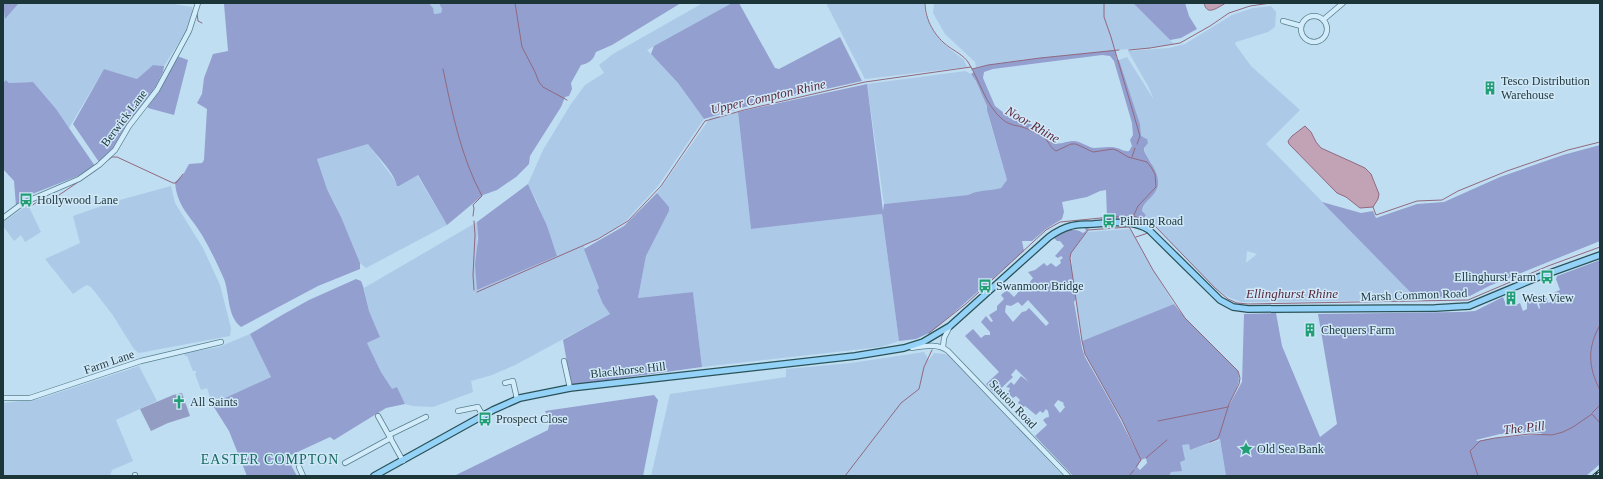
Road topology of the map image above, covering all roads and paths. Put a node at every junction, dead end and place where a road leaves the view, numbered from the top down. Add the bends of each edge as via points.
1 (198, 3) edge
2 (1343, 3) edge
3 (1324, 20) junction
4 (1283, 21) dead end
5 (1301, 26) junction
6 (3, 218) edge
7 (1600, 255) edge
8 (950, 326) junction
9 (221, 342) dead end
10 (944, 347) junction
11 (904, 348) junction
12 (563, 365) dead end
13 (505, 383) dead end
14 (570, 388) junction
15 (3, 398) edge
16 (517, 399) junction
17 (458, 411) dead end
18 (378, 416) dead end
19 (483, 416) junction
20 (426, 417) dead end
21 (418, 421) junction
22 (421, 426) dead end
23 (390, 436) junction
24 (403, 461) junction
25 (345, 462) dead end
26 (299, 467) dead end
27 (303, 476) edge
28 (374, 476) edge
29 (1068, 476) edge

1 - 6 street, Berwick Lane via 189,31 158,90 129,126 115,150 79,179 23,203
2 - 3 street
3 - 5 street via 1312,16 1305,19
3 - 5 street via 1327,32 1323,39 1316,42 1304,38
4 - 5 street
7 - 8 main road, Marsh Common Road via 1470,306 1248,309 1233,307 1220,300 1142,226 1117,222 1072,225 1059,230 1029,253
8 - 10 street via 944,338
8 - 11 main road, Marsh Common Road via 923,342
9 - 15 street, Farm Lane via 141,361 30,398
10 - 11 street
10 - 29 street, Station Road
11 - 14 main road, Blackhorse Hill via 855,356
12 - 14 street
13 - 16 street via 513,381
14 - 16 main road, Blackhorse Hill
16 - 19 main road, Blackhorse Hill
17 - 19 street via 478,407
18 - 23 street
19 - 24 main road, Blackhorse Hill
20 - 21 street
21 - 22 street
21 - 23 street
23 - 24 street
23 - 25 street
24 - 28 main road, Blackhorse Hill
26 - 27 street

